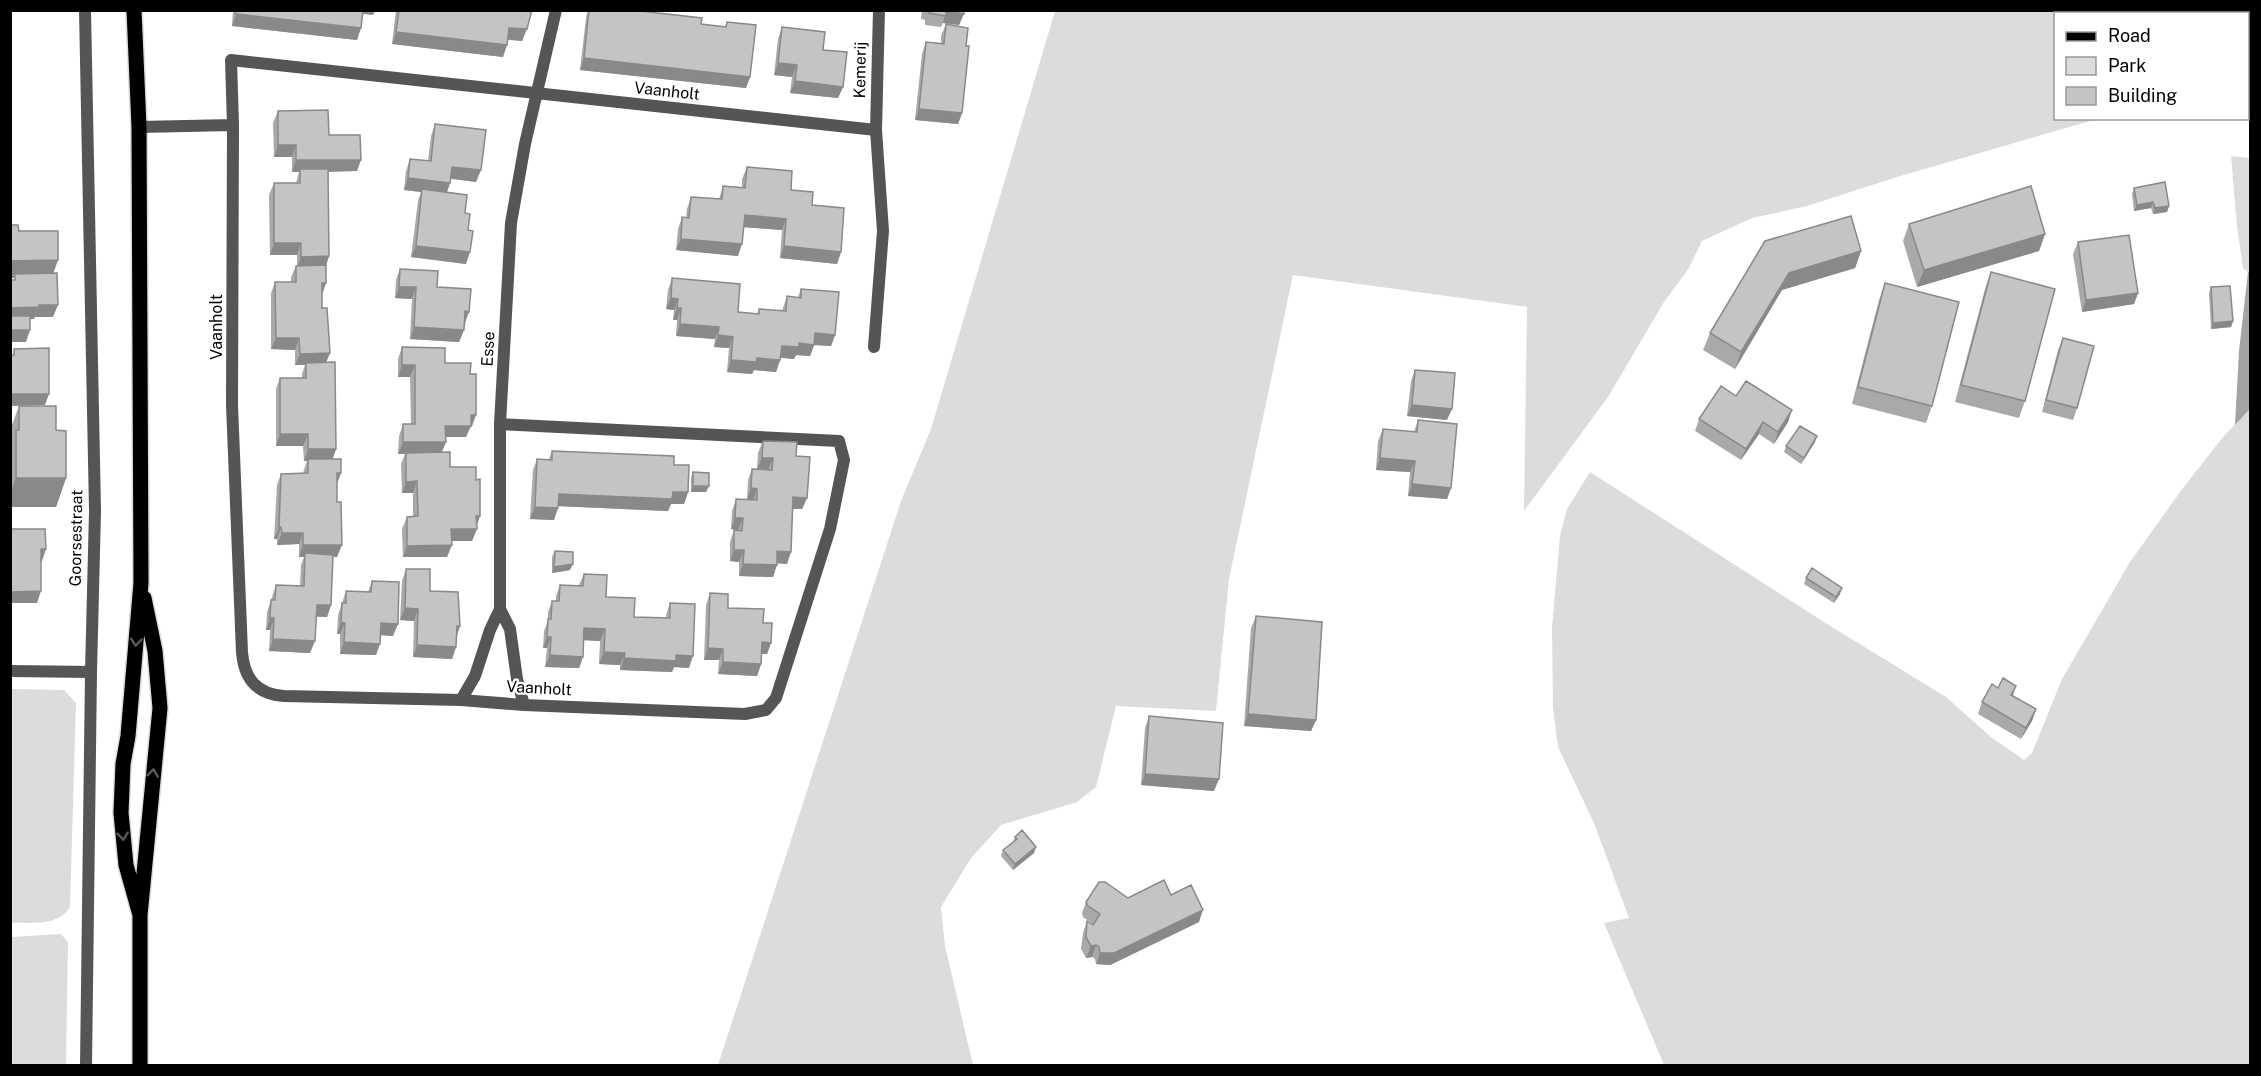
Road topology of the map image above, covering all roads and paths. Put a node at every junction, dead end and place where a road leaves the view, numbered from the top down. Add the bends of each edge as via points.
1 (85, 10) edge
2 (135, 10) edge
3 (556, 10) edge
4 (879, 10) edge
5 (537, 94) junction
6 (233, 125) junction
7 (139, 127) junction
8 (876, 130) junction
9 (874, 347) dead end
10 (500, 424) junction
11 (141, 583) junction
12 (500, 609) junction
13 (10, 672) edge
14 (91, 672) junction
15 (461, 700) junction
16 (524, 705) junction
17 (140, 915) junction
18 (86, 1065) edge
19 (140, 1065) edge

1 - 14 street, Goorsestraat via 95,511
2 - 7 main road
3 - 5 street
4 - 8 street, Kemerij
5 - 6 street, Vaanholt via 231,60
5 - 8 street, Vaanholt
5 - 10 street, Esse via 512,223
6 - 7 street
6 - 15 street, Vaanholt via 232,405 244,670 256,686 271,695
7 - 11 main road
8 - 9 street via 883,231
10 - 12 street, Esse
10 - 16 street, Vaanholt via 839,441 844,460 830,528 776,698 766,710 746,714
17 -> 11 main road via 160,708 155,651
11 -> 17 main road via 121,813 126,865
12 - 15 street, Esse via 476,676
12 - 16 street, Esse via 510,629
13 - 14 street
14 - 18 street, Goorsestraat
15 - 16 street, Vaanholt
17 - 19 main road

